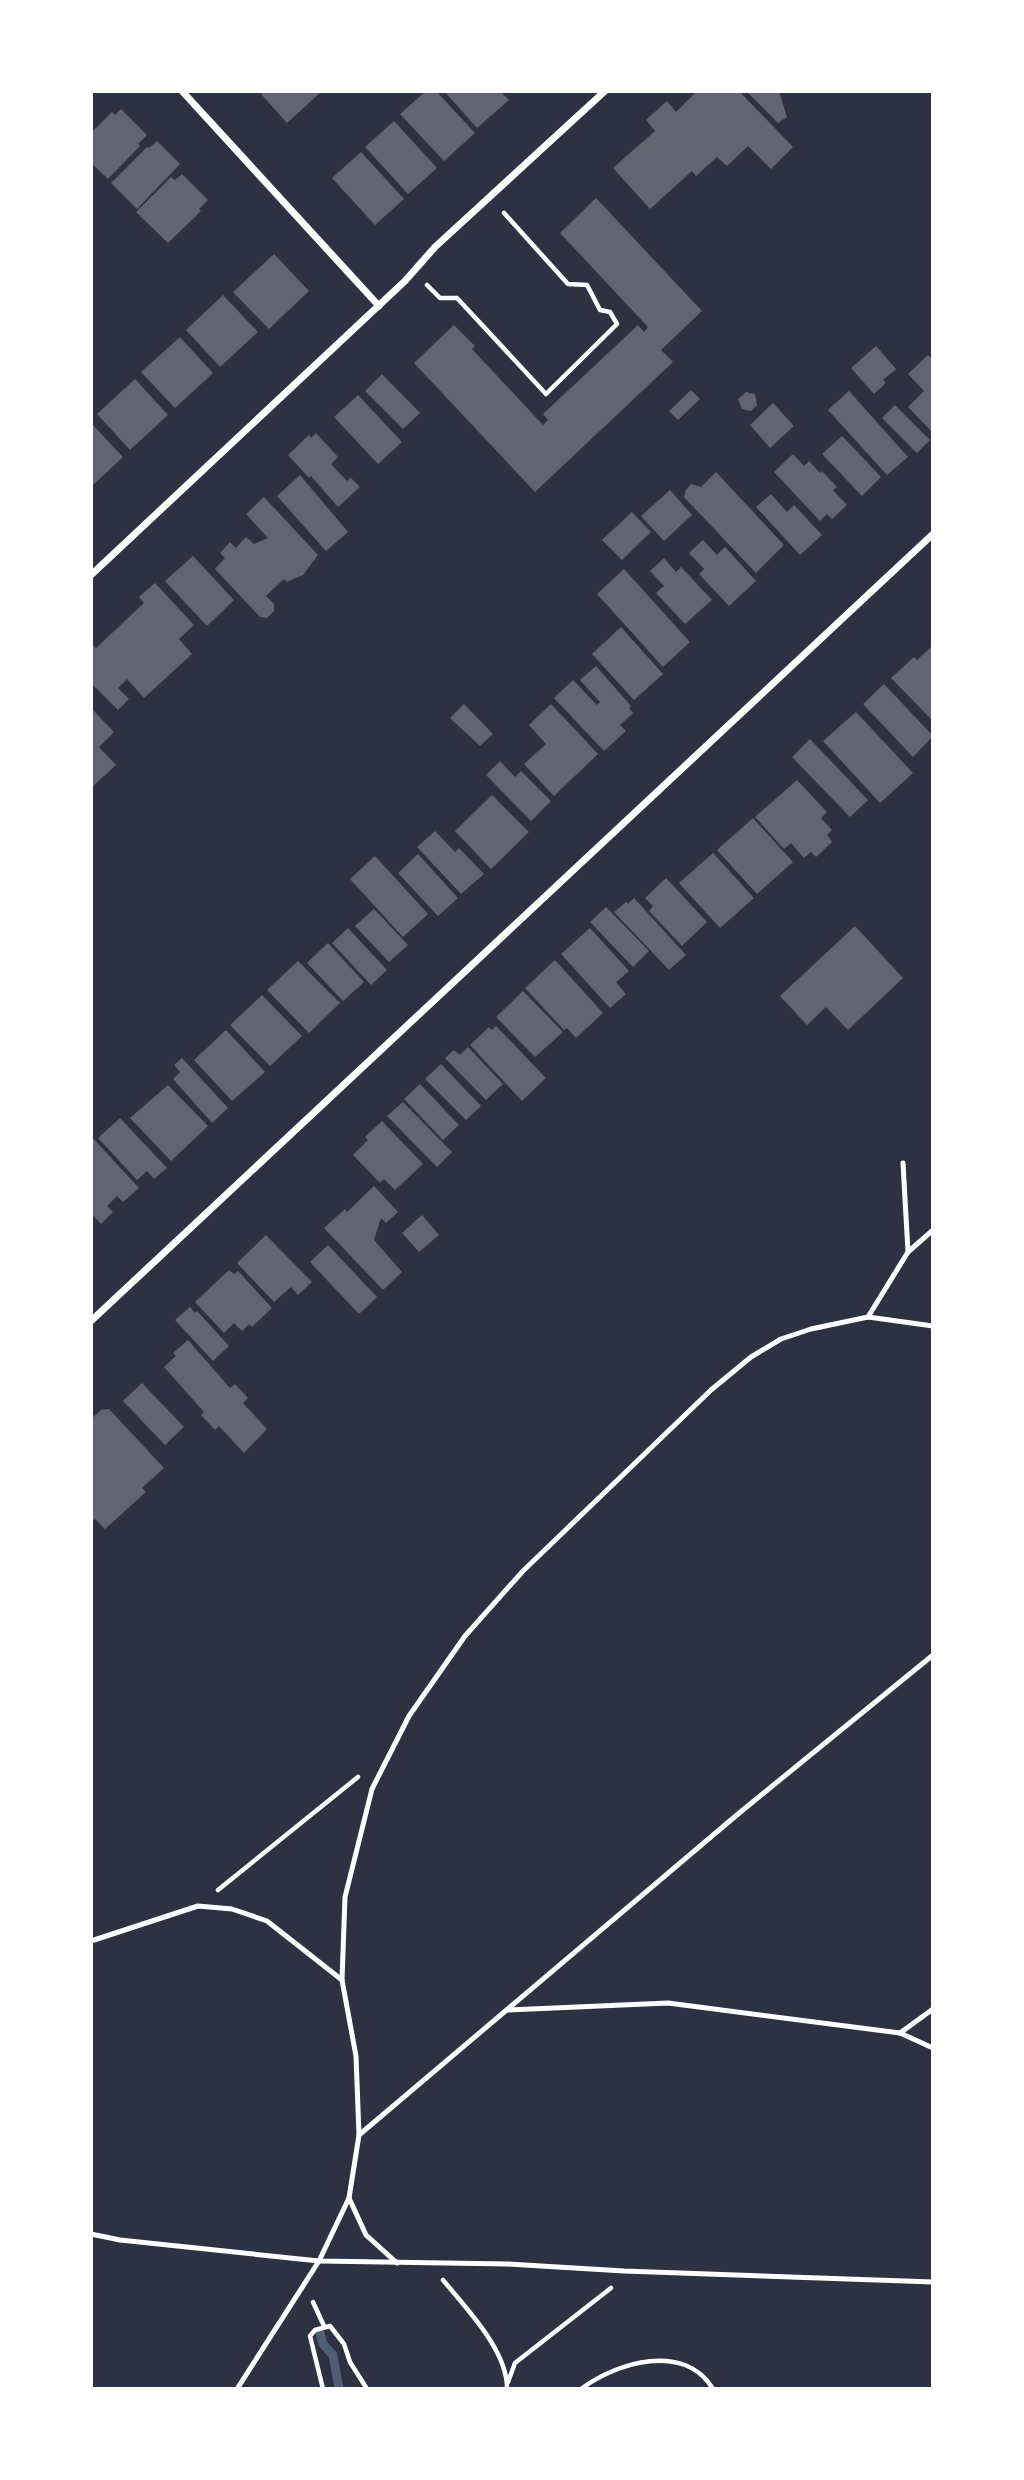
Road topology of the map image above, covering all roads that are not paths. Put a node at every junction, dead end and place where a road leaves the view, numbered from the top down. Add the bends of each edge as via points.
1 (182, 91) edge
2 (605, 91) edge
3 (379, 306) junction
4 (933, 534) edge
5 (91, 575) edge
6 (903, 1163) dead end
7 (933, 1230) edge
8 (908, 1252) junction
9 (868, 1317) junction
10 (91, 1321) edge
11 (933, 1326) edge
12 (933, 1655) edge
13 (91, 1941) edge
14 (342, 1980) junction
15 (933, 2009) edge
16 (508, 2010) junction
17 (900, 2033) junction
18 (933, 2048) edge
19 (359, 2135) junction
20 (349, 2198) junction
21 (91, 2234) edge
22 (319, 2261) junction
23 (397, 2263) junction
24 (933, 2282) edge
25 (237, 2389) edge

1 - 3 street
2 - 3 street via 435,247
3 - 5 street
4 - 10 street
6 - 8 lane
7 - 8 lane
8 - 9 lane
9 - 11 lane
9 - 14 lane via 781,1339 751,1357 523,1571 465,1636 409,1716 372,1789 345,1896
12 - 16 lane
13 - 14 lane via 198,1906 232,1909 267,1921
14 - 19 lane via 356,2056
15 - 17 lane
16 - 17 lane via 668,2003
16 - 19 lane
17 - 18 lane
19 - 20 lane
20 - 22 lane
20 - 23 lane via 366,2235
21 - 22 lane
22 - 23 lane
22 - 25 lane
23 - 24 lane

